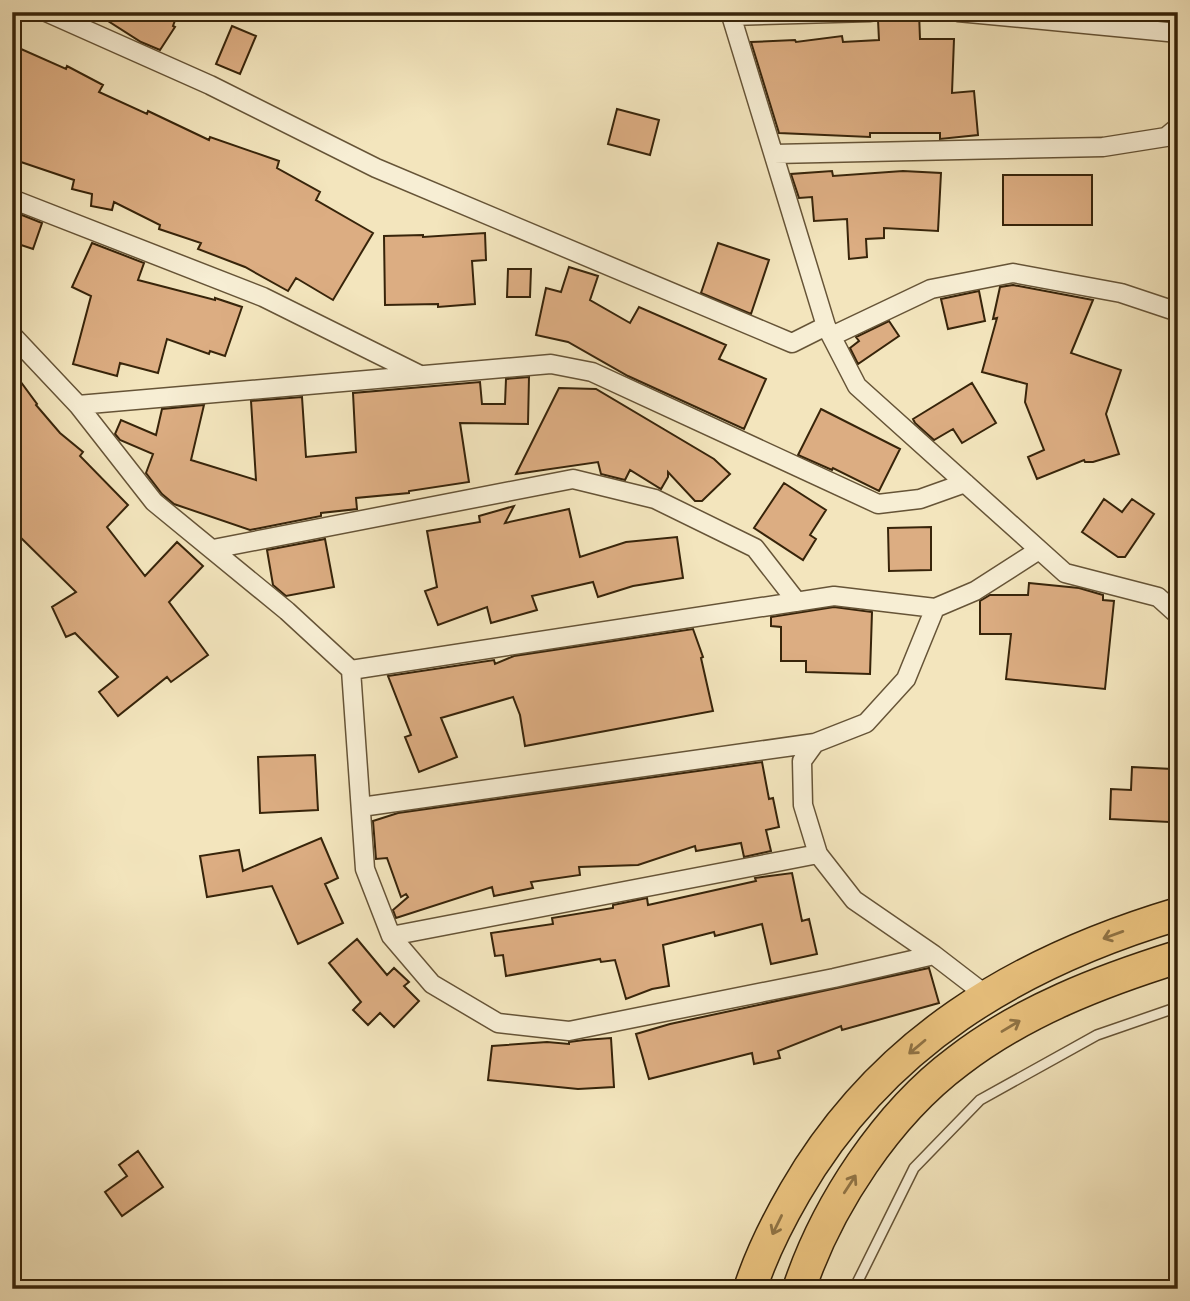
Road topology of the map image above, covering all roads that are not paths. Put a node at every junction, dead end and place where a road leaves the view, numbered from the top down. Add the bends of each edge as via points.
1 (46, 12) edge
2 (870, 12) edge
3 (958, 12) edge
4 (731, 14) edge
5 (1178, 33) edge
6 (1178, 127) edge
7 (774, 154) junction
8 (12, 199) edge
9 (1178, 312) edge
10 (829, 331) junction
11 (12, 335) edge
12 (420, 375) junction
13 (78, 405) junction
14 (965, 483) junction
15 (213, 550) junction
16 (1039, 550) junction
17 (797, 602) junction
18 (935, 608) junction
19 (1178, 615) edge
20 (351, 670) junction
21 (815, 743) junction
22 (361, 807) junction
23 (818, 854) junction
24 (1178, 914) edge
25 (391, 936) junction
26 (934, 955) junction
27 (1178, 957) edge
28 (986, 995) junction
29 (1178, 1007) edge
30 (750, 1289) edge
31 (799, 1289) edge
32 (854, 1289) edge

1 - 10 street via 210,85 376,168 792,343
2 - 4 street
3 - 5 street
4 - 7 street
6 - 7 street via 1167,137 1103,148
7 - 10 street
8 - 12 street via 264,297
9 - 10 street via 1121,293 1013,273 931,289
10 - 14 street via 857,386
11 - 13 street
12 - 13 street
12 - 14 street via 551,364 592,372 878,504 920,499
13 - 15 street via 154,502
14 - 16 street
15 - 17 street via 573,479 655,499 755,548
15 - 20 street
16 - 18 street via 975,592
16 - 19 street via 1065,573 1158,597
17 - 18 street via 834,596
17 - 20 street
18 - 21 street via 906,679 866,723
20 - 22 street
21 - 22 street
21 - 23 street via 802,761 803,805
22 - 25 street via 365,869
23 - 25 street
23 - 26 street via 854,900
24 -> 28 highway via 1067,953
25 - 26 street via 432,984 498,1023 569,1031
26 - 28 street
31 -> 27 highway via 829,1218 872,1150 900,1115 956,1062 1021,1020 1064,999
28 -> 30 highway via 902,1059 833,1133 779,1221
29 - 32 lane via 1097,1035 980,1100 914,1168

